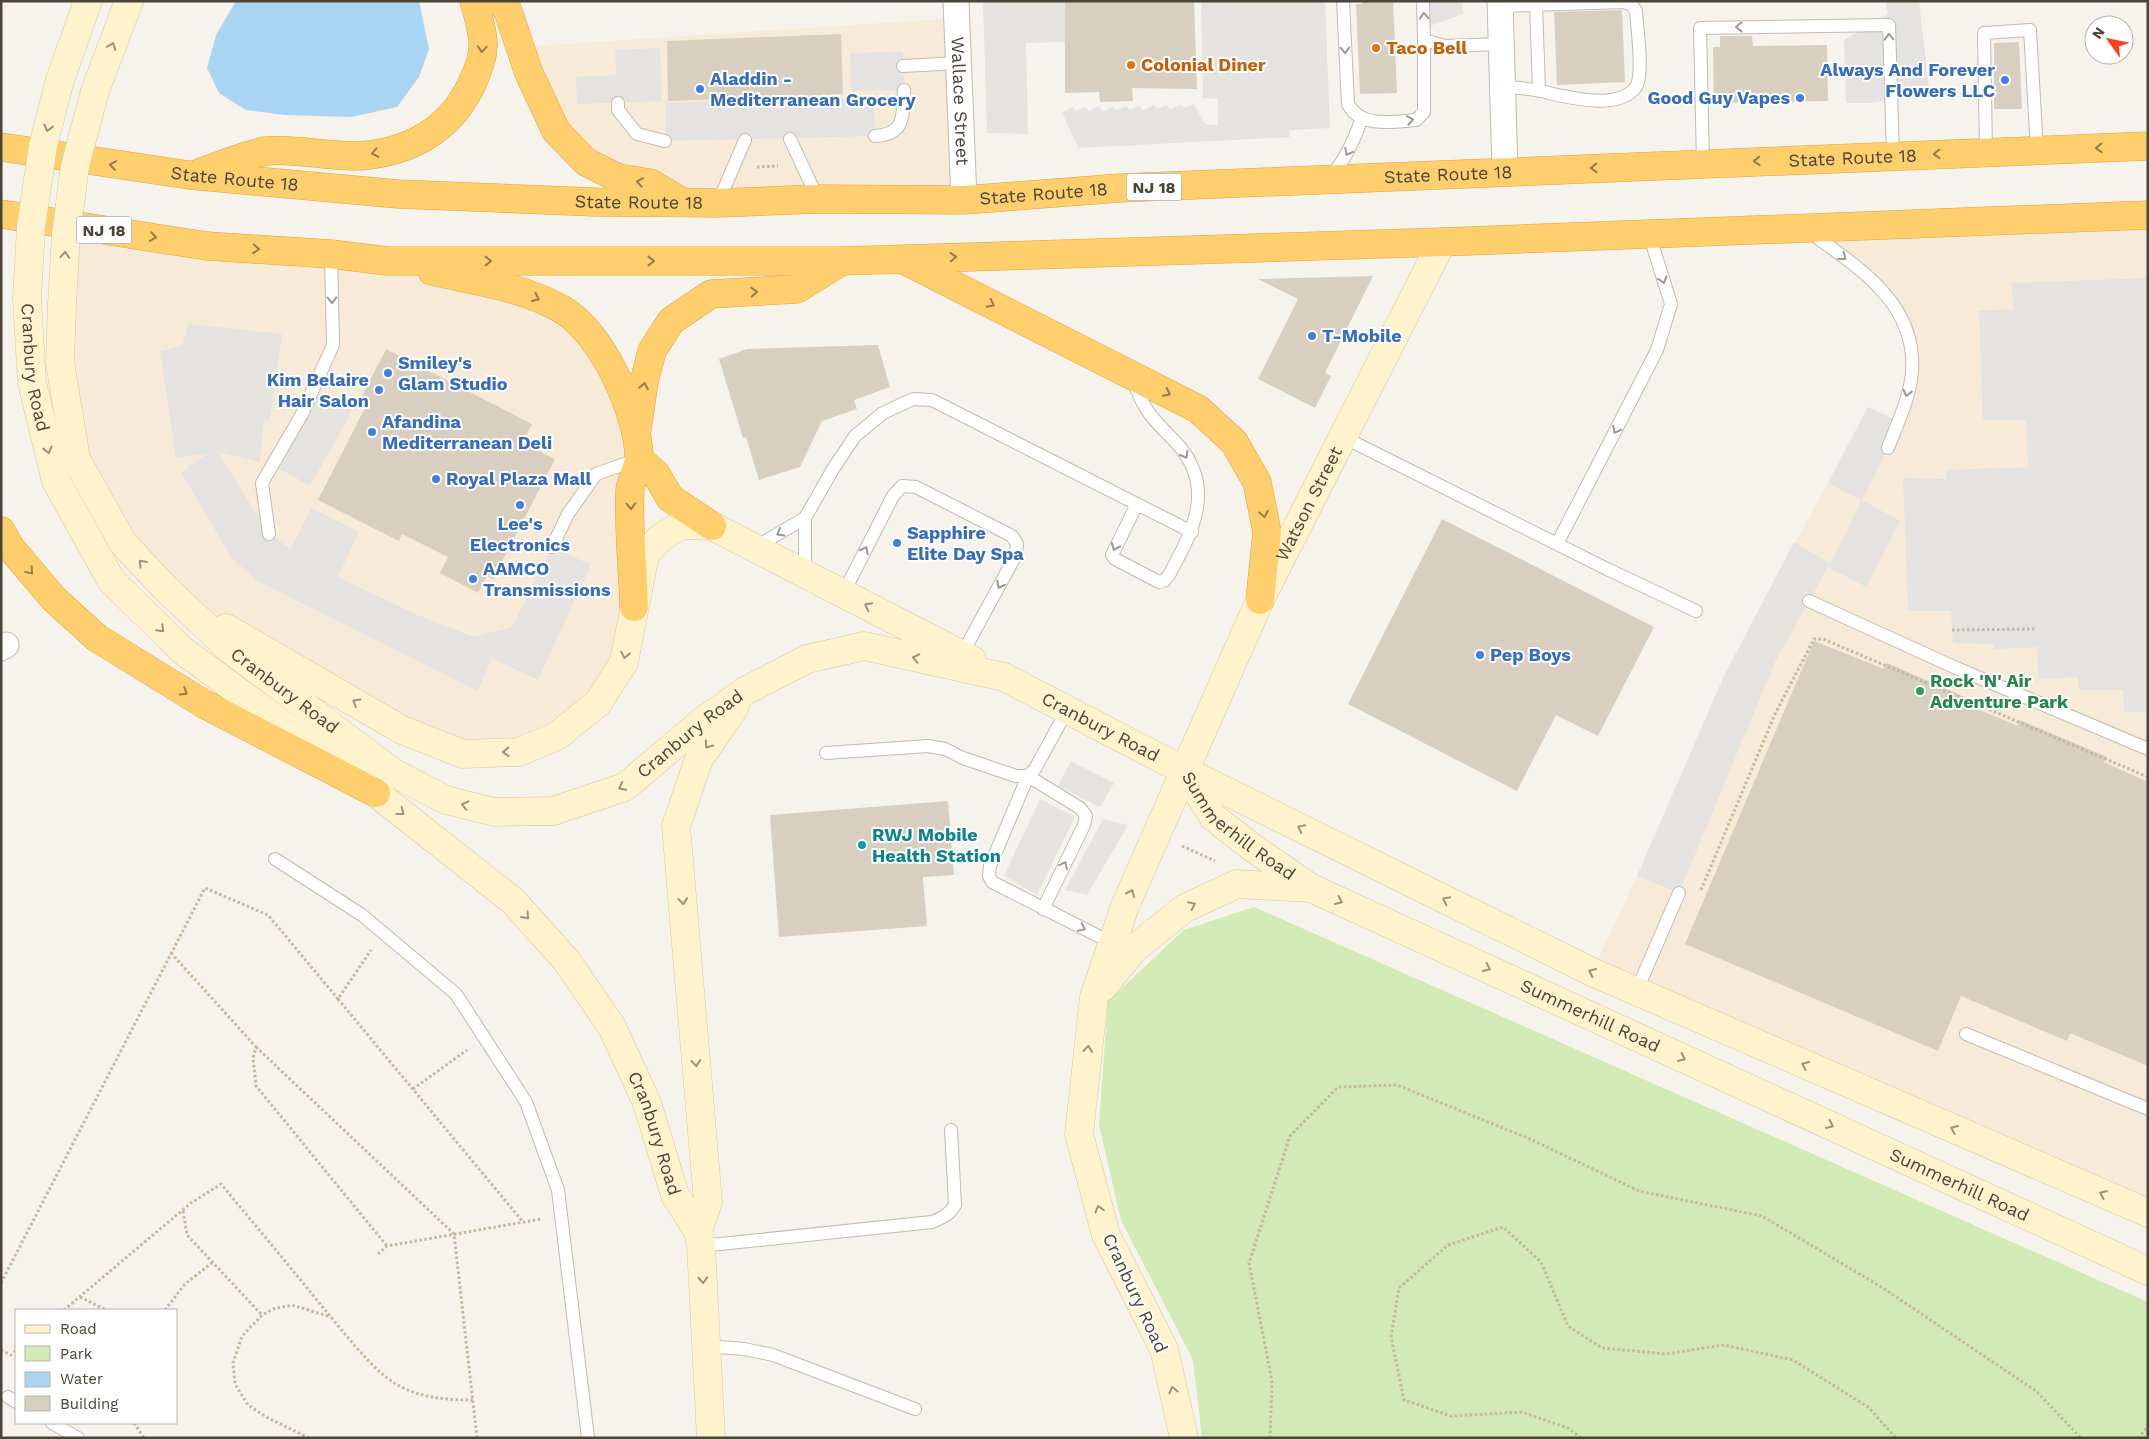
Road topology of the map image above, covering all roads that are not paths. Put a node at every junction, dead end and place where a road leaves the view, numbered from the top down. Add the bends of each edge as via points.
1 (88, 1) edge
2 (129, 1) edge
3 (474, 1) edge
4 (500, 1) edge
5 (956, 1) edge
6 (1343, 1) edge
7 (1423, 1) edge
8 (1500, 4) edge
9 (1536, 5) junction
10 (1424, 40) junction
11 (1501, 44) junction
12 (959, 62) junction
13 (903, 66) dead end
14 (1502, 86) junction
15 (904, 90) dead end
16 (1539, 90) junction
17 (618, 103) dead end
18 (1362, 118) junction
19 (875, 136) dead end
20 (790, 139) dead end
21 (745, 140) dead end
22 (665, 141) dead end
23 (2148, 146) edge
24 (1, 147) edge
25 (2037, 150) junction
26 (1986, 152) junction
27 (1893, 156) junction
28 (1703, 164) junction
29 (1505, 172) junction
30 (190, 176) junction
31 (1327, 181) junction
32 (818, 199) junction
33 (964, 200) junction
34 (683, 203) junction
35 (718, 203) junction
36 (1, 214) edge
37 (2148, 215) edge
38 (1804, 228) junction
39 (1649, 234) junction
40 (1442, 242) junction
41 (331, 254) junction
42 (901, 259) junction
43 (387, 261) junction
44 (842, 261) junction
45 (1128, 373) junction
46 (1343, 437) junction
47 (638, 446) junction
48 (1888, 448) dead end
49 (1137, 504) junction
50 (806, 518) junction
51 (712, 526) junction
52 (1, 531) edge
53 (1192, 532) junction
54 (269, 534) dead end
55 (1557, 544) junction
56 (552, 547) dead end
57 (754, 548) junction
58 (805, 574) junction
59 (164, 588) junction
60 (843, 594) junction
61 (1260, 600) junction
62 (1808, 601) dead end
63 (634, 607) junction
64 (1696, 610) dead end
65 (959, 661) junction
66 (746, 691) junction
67 (1067, 710) junction
68 (2148, 749) edge
69 (826, 752) dead end
70 (1185, 771) junction
71 (1028, 776) junction
72 (376, 793) junction
73 (275, 859) dead end
74 (1311, 888) junction
75 (1679, 893) dead end
76 (1042, 909) junction
77 (1112, 943) junction
78 (1636, 992) junction
79 (1094, 997) junction
80 (1966, 1034) dead end
81 (2148, 1109) edge
82 (951, 1130) dead end
83 (2148, 1213) edge
84 (700, 1239) junction
85 (2148, 1271) edge
86 (706, 1346) junction
87 (915, 1409) dead end
88 (54, 1424) edge
89 (78, 1438) edge
90 (588, 1438) edge
91 (710, 1438) edge
92 (1184, 1438) edge

1 -> 72 main road, Cranbury Road, bridge via 60,80 43,146 31,227 27,299 32,383 56,481 111,580 182,650
59 -> 2 main road, Cranbury Road, bridge via 123,543 76,459 60,363 67,222 75,166 95,91
3 -> 30 highway via 481,22 481,62 457,110 439,129 413,144 369,155 266,151
34 -> 4 highway via 650,183 618,178 586,162 556,131 528,71 508,11
5 - 12 street, Wallace Street
6 -> 18 lane via 1348,104 1353,113
10 -> 7 lane
8 - 9 lane
8 - 11 street
9 - 16 lane
9 - 16 lane via 1630,4 1636,11 1639,74 1636,86 1615,99 1565,97
10 - 11 lane via 1445,46
18 -> 10 lane via 1384,122 1416,120 1424,112
11 - 14 street
12 - 13 lane
12 - 33 street, Wallace Street
14 - 16 lane
14 - 29 street
15 - 19 lane via 902,123 885,136
17 - 22 lane via 618,110 637,134
18 -> 31 lane via 1342,164
20 - 32 lane
21 - 35 lane
23 -> 25 highway, State Route 18 / NJ 18
30 -> 24 highway, State Route 18 / NJ 18
25 - 26 highway, State Route 18 / NJ 18
25 - 26 lane via 2030,30 1984,32
26 -> 27 highway, State Route 18 / NJ 18
27 -> 28 highway, State Route 18 / NJ 18
27 -> 28 lane via 1889,24 1700,28
28 -> 29 highway, State Route 18 / NJ 18
29 - 31 highway, State Route 18 / NJ 18
30 - 34 highway, State Route 18 / NJ 18 via 398,194
31 - 33 highway, State Route 18 / NJ 18 via 1120,188
32 - 33 highway, State Route 18 / NJ 18
32 - 35 highway, State Route 18 / NJ 18
34 - 35 highway, State Route 18 / NJ 18
36 -> 41 highway, NJ 18 via 207,246
37 - 38 highway, NJ 18
38 - 39 highway, NJ 18
38 -> 48 lane via 1888,296 1902,318 1911,344 1912,372
39 - 40 highway, NJ 18
39 -> 55 lane via 1671,304 1657,350
42 -> 40 highway, NJ 18
40 - 46 main road, Watson Street
41 - 43 highway, NJ 18
41 -> 54 lane via 333,345 302,414 262,483
42 - 44 highway, NJ 18
42 -> 45 highway
43 -> 44 highway, NJ 18
43 -> 47 highway via 527,294 564,310 588,332 615,372
47 -> 44 highway via 644,382 652,351 671,321 711,294 797,289
45 -> 53 lane via 1147,411 1182,449 1191,466 1198,486 1198,506
45 -> 61 highway via 1198,408 1234,442 1248,466 1257,482 1267,532
46 - 55 lane
46 - 61 main road, Watson Street
47 - 51 highway via 670,498
47 - 56 lane via 596,474 568,514
47 -> 63 highway via 630,488
49 - 50 lane via 932,400 913,399 883,412 856,436
49 - 53 lane
49 -> 53 lane via 1112,555 1159,582 1169,575
50 -> 57 lane
50 - 58 lane
51 - 57 main road
51 - 63 main road via 681,525 660,538 646,555
52 -> 72 highway via 10,547 54,599 97,638 204,704
55 - 64 lane
57 - 58 main road
58 - 60 main road
63 -> 59 main road via 624,662 598,703 557,736 519,752 463,754 402,730
66 -> 59 main road, Cranbury Road via 702,721 625,787 554,811 494,812 446,800 394,773 232,651
65 -> 60 main road
60 -> 65 lane via 893,496 902,486 916,487 1012,536 1017,544 1016,555
61 - 70 main road, Watson Street
62 - 68 lane
65 -> 66 main road, Cranbury Road via 864,646 807,659
65 - 67 main road, Cranbury Road via 1004,677
66 -> 84 main road via 698,759 676,826 708,1202
67 - 70 main road, Cranbury Road
67 - 71 lane via 1035,770
69 - 71 lane via 928,746 945,749 1016,776
70 - 74 main road, Summerhill Road via 1213,817
77 -> 70 main road, Cranbury Road
78 -> 70 main road, Summerhill Road
71 - 76 lane via 990,866 989,876 992,882
76 -> 71 lane via 1086,816 1080,808
72 -> 84 main road, Cranbury Road via 513,901 566,960 612,1027 647,1103 675,1195
73 - 90 lane via 362,915 456,994 526,1102 558,1190
79 -> 74 main road via 1134,949 1185,908 1237,884
74 -> 85 main road, Summerhill Road
75 - 78 lane
76 -> 77 lane
77 - 79 main road, Cranbury Road
83 -> 78 main road, Summerhill Road
92 -> 79 main road, Cranbury Road via 1164,1349 1106,1235 1079,1134
80 - 81 lane
82 - 84 lane via 955,1205 942,1218 932,1222
84 -> 86 main road
86 - 87 lane via 773,1355
86 - 91 main road
88 - 89 lane

